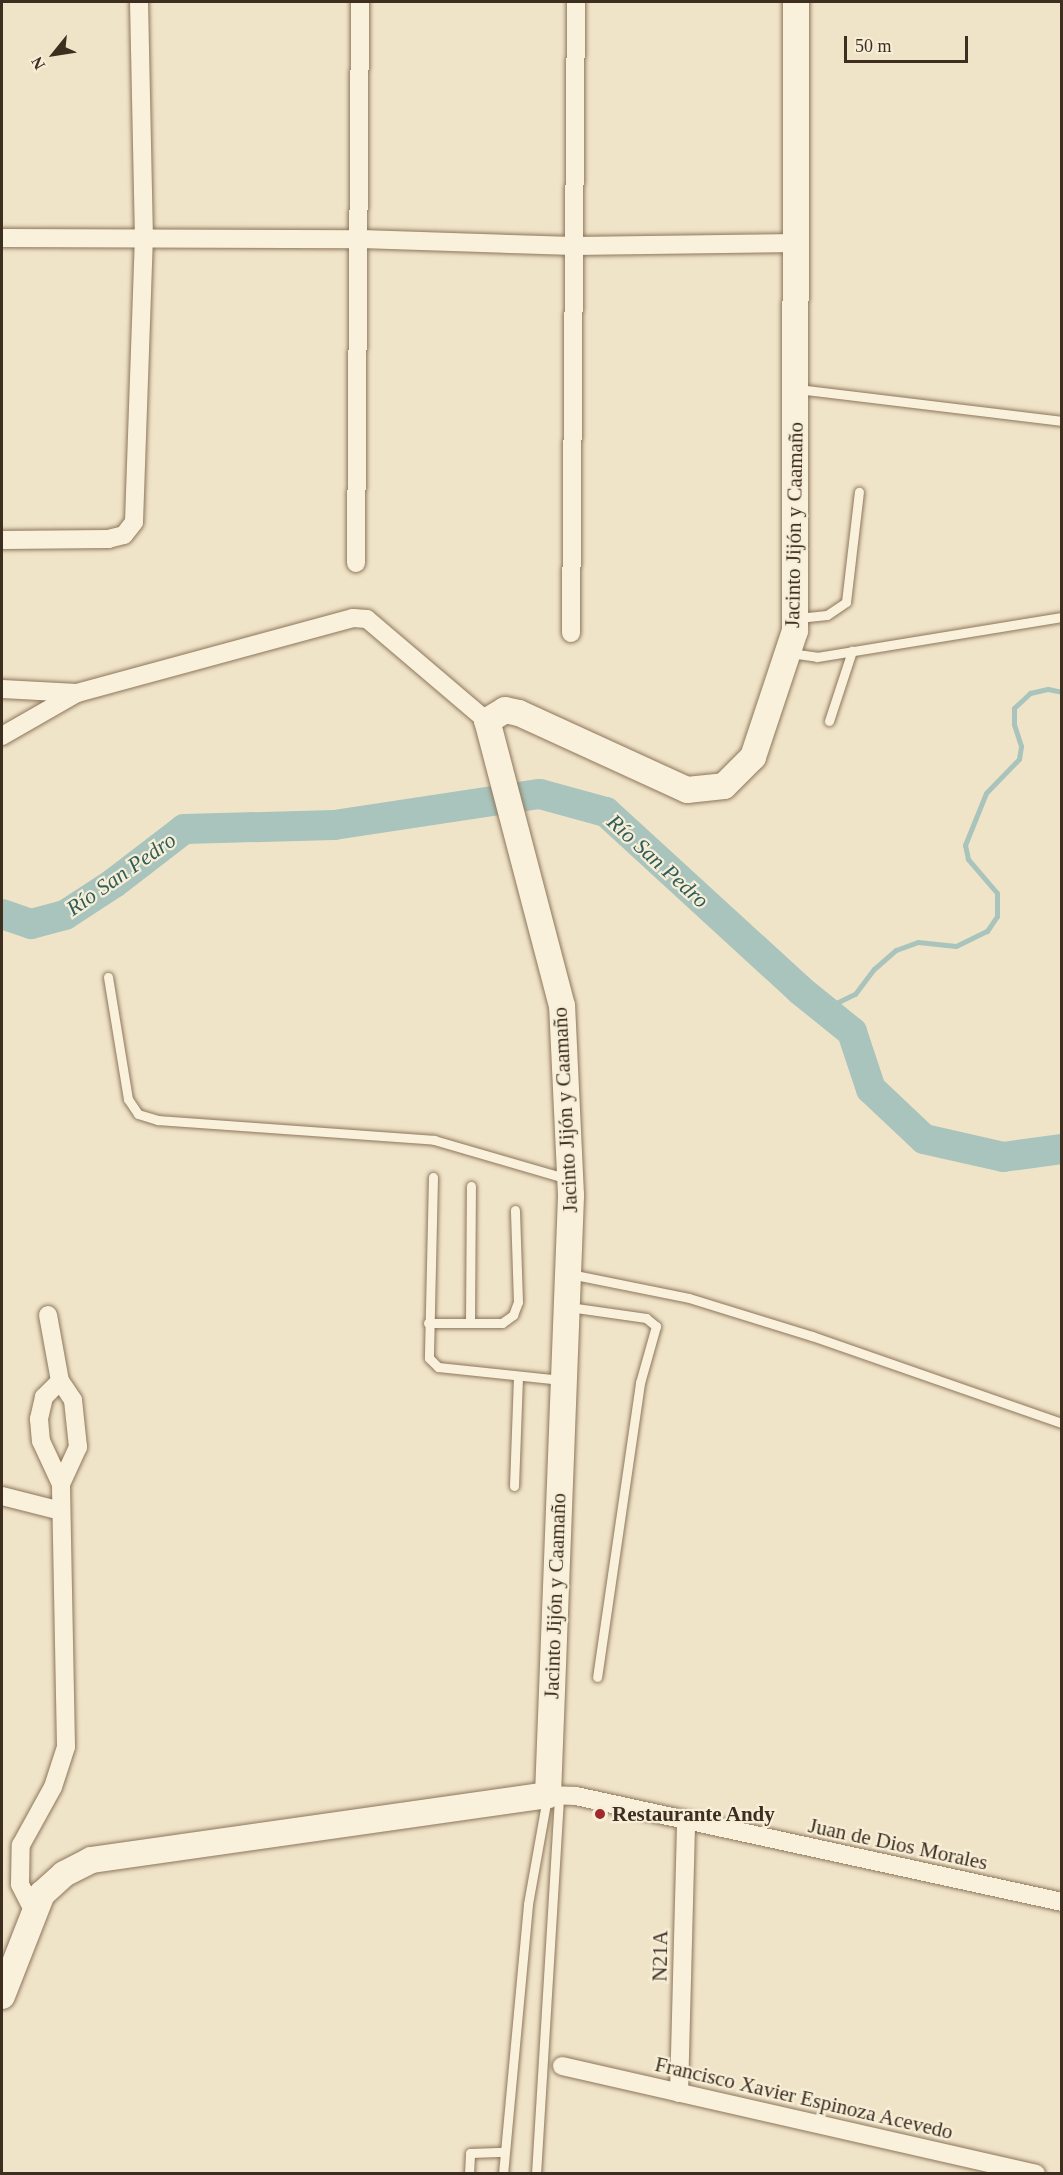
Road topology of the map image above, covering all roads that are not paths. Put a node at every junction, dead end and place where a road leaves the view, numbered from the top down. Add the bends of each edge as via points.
1 (139, 2) edge
2 (360, 2) edge
3 (576, 2) edge
4 (796, 2) edge
5 (2, 238) edge
6 (361, 239) junction
7 (144, 240) junction
8 (797, 243) junction
9 (574, 246) junction
10 (796, 389) junction
11 (1062, 421) edge
12 (859, 492) dead end
13 (2, 540) edge
14 (356, 563) dead end
15 (1062, 617) edge
16 (795, 618) junction
17 (570, 633) dead end
18 (852, 651) junction
19 (788, 653) junction
20 (2, 689) edge
21 (77, 693) junction
22 (829, 721) dead end
23 (488, 730) junction
24 (2, 736) edge
25 (108, 977) dead end
26 (433, 1177) dead end
27 (570, 1180) junction
28 (471, 1186) dead end
29 (515, 1210) dead end
30 (568, 1274) junction
31 (567, 1307) junction
32 (48, 1315) dead end
33 (428, 1323) junction
34 (470, 1323) junction
35 (518, 1376) junction
36 (564, 1380) junction
37 (60, 1382) junction
38 (1062, 1423) edge
39 (61, 1484) junction
40 (514, 1486) dead end
41 (2, 1496) edge
42 (62, 1511) junction
43 (597, 1677) dead end
44 (554, 1795) junction
45 (686, 1821) junction
46 (1062, 1902) edge
47 (33, 1911) junction
48 (2, 1996) edge
49 (562, 2066) dead end
50 (679, 2093) junction
51 (505, 2152) junction
52 (469, 2174) edge
53 (503, 2174) edge
54 (536, 2174) edge
55 (1036, 2174) edge

1 - 7 street
2 - 6 street
3 - 9 street
4 - 8 street, Jacinto Jijón y Caamaño
5 - 7 street
6 - 7 street
6 - 9 street
6 - 14 street
7 - 13 street via 134,522 124,535 108,539
8 - 9 street
8 - 10 street, Jacinto Jijón y Caamaño
9 - 17 street
10 - 11 lane
10 - 16 street, Jacinto Jijón y Caamaño
12 - 16 lane via 846,602 827,615
15 - 18 lane
16 - 19 street, Jacinto Jijón y Caamaño
18 - 19 lane via 817,657
18 - 22 lane
19 - 23 street, Jacinto Jijón y Caamaño via 753,757 724,786 687,790 519,713 505,710
20 - 21 street
21 - 23 street via 353,618 374,625
21 - 24 street
23 - 27 street, Jacinto Jijón y Caamaño via 562,1005
25 - 27 lane via 128,1099 138,1114 158,1120 434,1140
26 - 33 lane
27 - 30 street, Jacinto Jijón y Caamaño
28 - 34 lane
29 - 34 lane via 518,1302 513,1315 502,1323
30 - 31 street, Jacinto Jijón y Caamaño
30 - 38 lane via 689,1298 812,1336
31 - 36 street, Jacinto Jijón y Caamaño
31 - 43 lane via 646,1318 656,1326 640,1383
32 - 37 street
33 - 34 lane
33 - 35 lane via 429,1358 438,1367
35 - 36 lane
35 - 40 lane
36 - 44 street, Jacinto Jijón y Caamaño
37 - 39 street via 73,1400 78,1447
37 - 39 street via 44,1397 39,1419 41,1441
39 - 42 street
41 - 42 street
42 - 47 street via 66,1747 52,1787 21,1845 20,1884
44 - 45 street, Juan de Dios Morales
44 - 47 street via 91,1860 57,1880
44 - 51 lane via 528,1904
44 - 54 lane
45 - 46 street, Juan de Dios Morales
45 - 50 street, N21A
47 - 48 street
49 - 50 street, Francisco Xavier Espinoza Acevedo
50 - 55 street, Francisco Xavier Espinoza Acevedo
51 - 52 lane via 470,2153
51 - 53 lane

